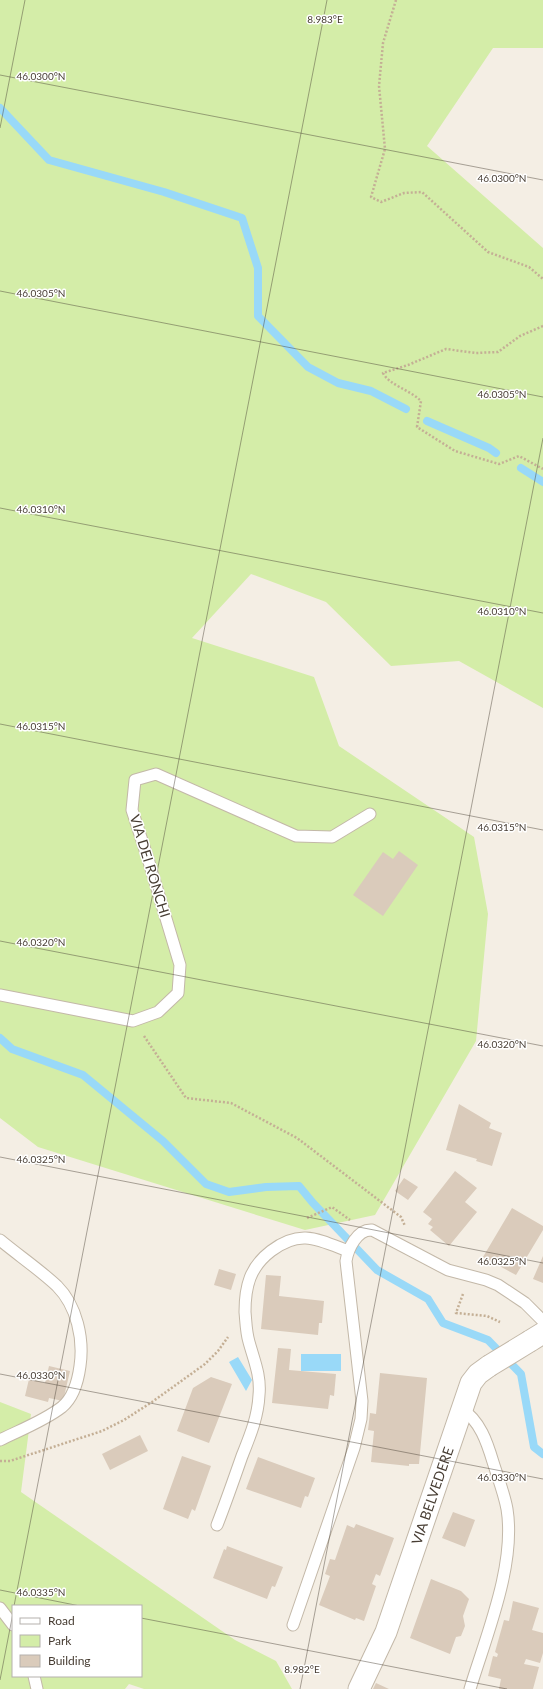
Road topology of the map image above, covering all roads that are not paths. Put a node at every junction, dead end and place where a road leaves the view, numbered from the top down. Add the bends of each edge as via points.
1 (370, 814) dead end
2 (0, 995) edge
3 (0, 1240) edge
4 (348, 1250) junction
5 (543, 1321) edge
6 (537, 1337) edge
7 (462, 1409) junction
8 (0, 1440) edge
9 (217, 1525) dead end
10 (0, 1608) edge
11 (12, 1624) edge
12 (293, 1625) dead end
13 (34, 1677) edge
14 (37, 1689) edge
15 (359, 1689) edge
16 (470, 1689) edge

1 - 2 lane, VIA DEI RONCHI via 332,837 296,836 156,774 135,780 132,810 180,965 178,993 158,1012 134,1021
3 - 8 lane via 57,1286 67,1299 75,1316 81,1357 74,1391 69,1400 62,1407
4 - 5 lane via 365,1230 372,1230 448,1270 498,1285 525,1303
4 - 9 lane via 314,1238 292,1239 262,1258 249,1278 245,1296 246,1324 248,1341 258,1369 258,1408
4 - 12 lane via 346,1261 362,1401 361,1419 354,1448
6 - 7 street, VIA BELVEDERE, bridge via 473,1378
7 - 15 street, VIA BELVEDERE via 386,1632
7 - 16 lane via 470,1415 485,1439 507,1510 508,1532 498,1597
10 - 11 lane
13 - 14 lane

